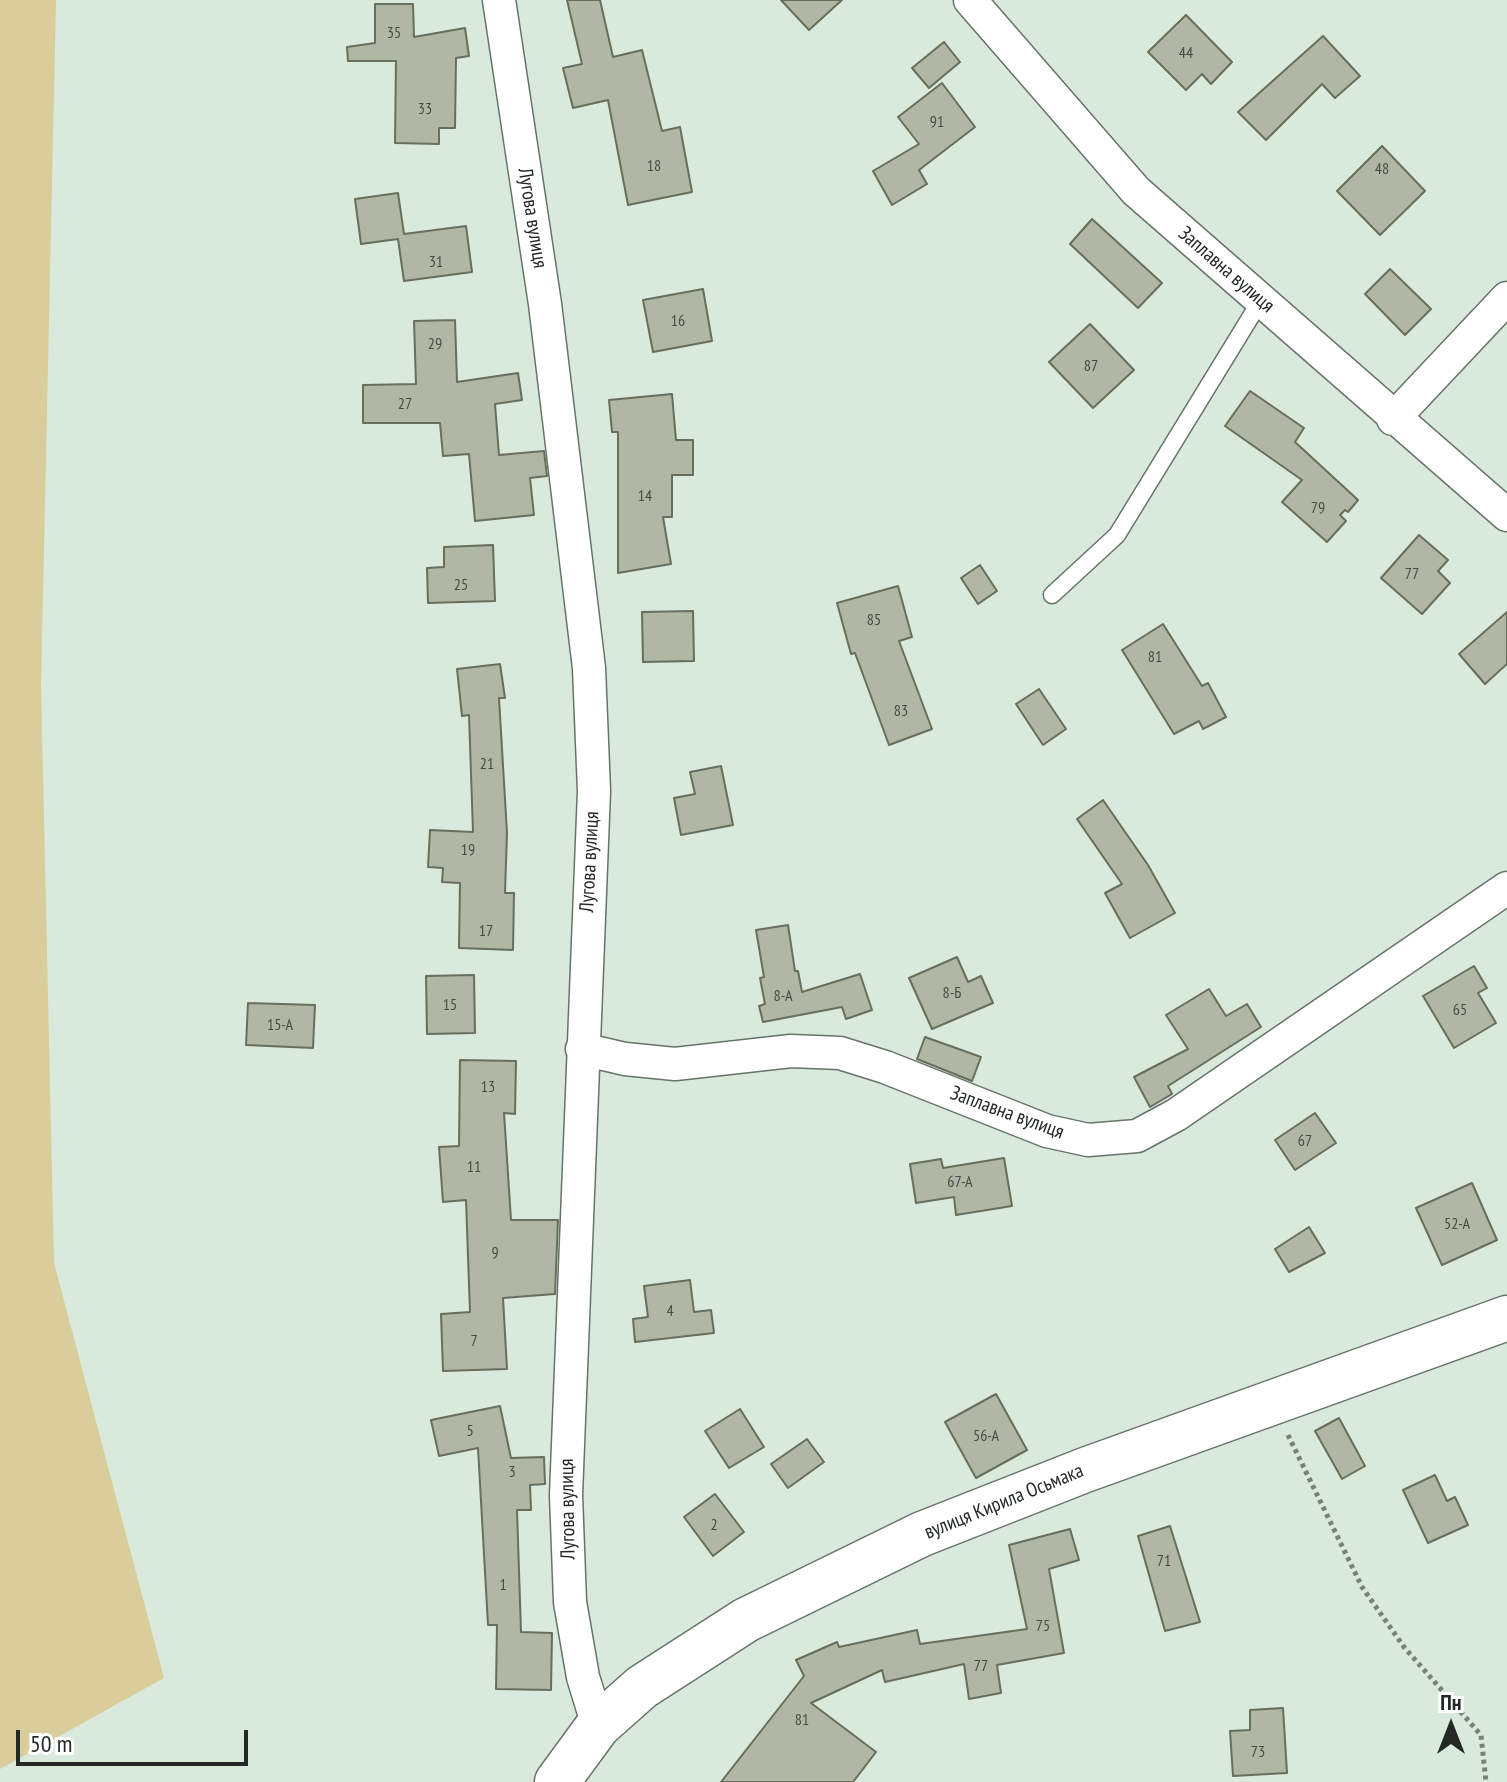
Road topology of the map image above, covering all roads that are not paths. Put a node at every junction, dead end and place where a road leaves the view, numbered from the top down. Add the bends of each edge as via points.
1 (499, 0) edge
2 (970, 0) edge
3 (1507, 298) edge
4 (1261, 300) junction
5 (1393, 419) junction
6 (1507, 515) edge
7 (1052, 595) dead end
8 (1507, 888) edge
9 (582, 1049) junction
10 (1507, 1318) edge
11 (598, 1726) junction
12 (557, 1782) edge

1 - 9 street, Лугова вулиця via 545,304 589,668 594,791
2 - 4 street, Заплавна вулиця via 1136,191
3 - 5 street
4 - 5 street, Заплавна вулиця
4 - 7 lane via 1117,535
5 - 6 street, Заплавна вулиця
8 - 9 street, Заплавна вулиця via 1176,1115 1137,1136 1088,1140 1047,1131 840,1053 791,1051 675,1064
9 - 11 street, Лугова вулиця via 566,1495 570,1602
10 - 11 street, вулиця Кирила Осьмака via 922,1534 746,1620 642,1687
11 - 12 street, вулиця Кирила Осьмака

